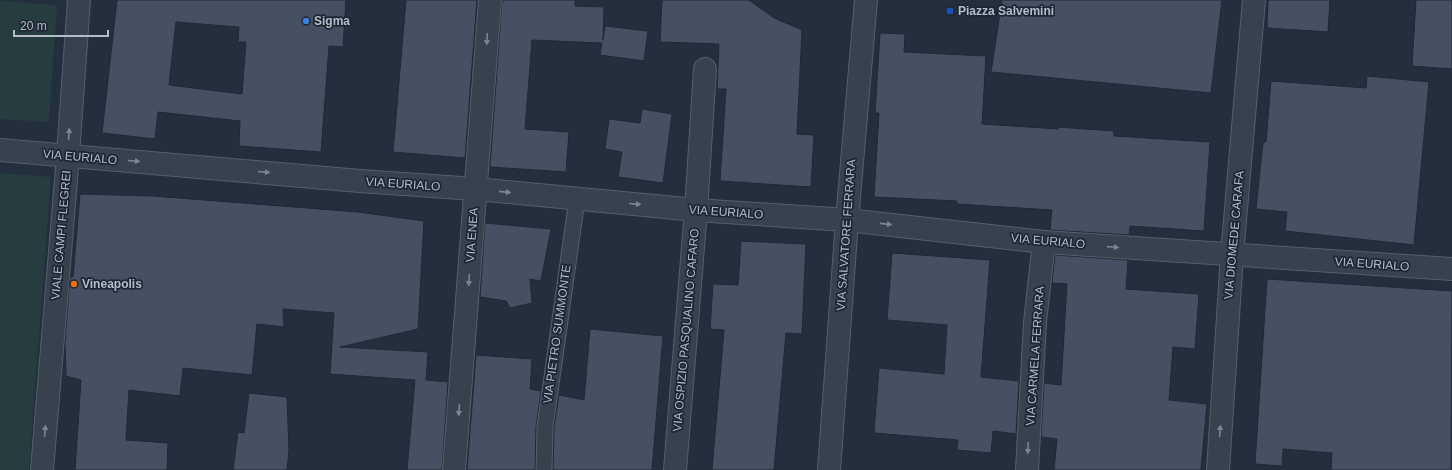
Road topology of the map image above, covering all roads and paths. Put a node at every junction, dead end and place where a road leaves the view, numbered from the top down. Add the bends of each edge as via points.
1 (79, 0) edge
2 (490, 0) edge
3 (866, 0) edge
4 (1254, 0) edge
5 (705, 69) dead end
6 (0, 150) edge
7 (68, 155) junction
8 (476, 189) junction
9 (577, 199) junction
10 (696, 210) junction
11 (847, 220) junction
12 (1044, 242) junction
13 (1232, 254) junction
14 (1452, 269) edge
15 (42, 470) edge
16 (454, 470) edge
17 (544, 470) edge
18 (675, 470) edge
19 (829, 470) edge
20 (1027, 470) edge
21 (1218, 470) edge

7 -> 1 street, VIALE CAMPI FLEGREI
2 -> 8 street, VIA ENEA
3 - 11 street, VIA SALVATORE FERRARA
4 - 13 street, VIA DIOMEDE CARAFA
5 - 10 street, VIA OSPIZIO PASQUALINO CAFARO
6 - 7 street, VIA EURIALO
7 -> 8 street, VIA EURIALO
15 -> 7 street, VIALE CAMPI FLEGREI
8 -> 9 street, VIA EURIALO
8 -> 16 street, VIA ENEA
9 -> 10 street, VIA EURIALO
9 - 17 lane, VIA PIETRO SUMMONTE via 545,427
10 - 11 street, VIA EURIALO
10 - 18 street, VIA OSPIZIO PASQUALINO CAFARO
11 -> 12 street, VIA EURIALO
11 - 19 street, VIA SALVATORE FERRARA
12 -> 13 street, VIA EURIALO
12 -> 20 street, VIA CARMELA FERRARA via 1036,322
13 - 14 street, VIA EURIALO
21 -> 13 street, VIA DIOMEDE CARAFA

